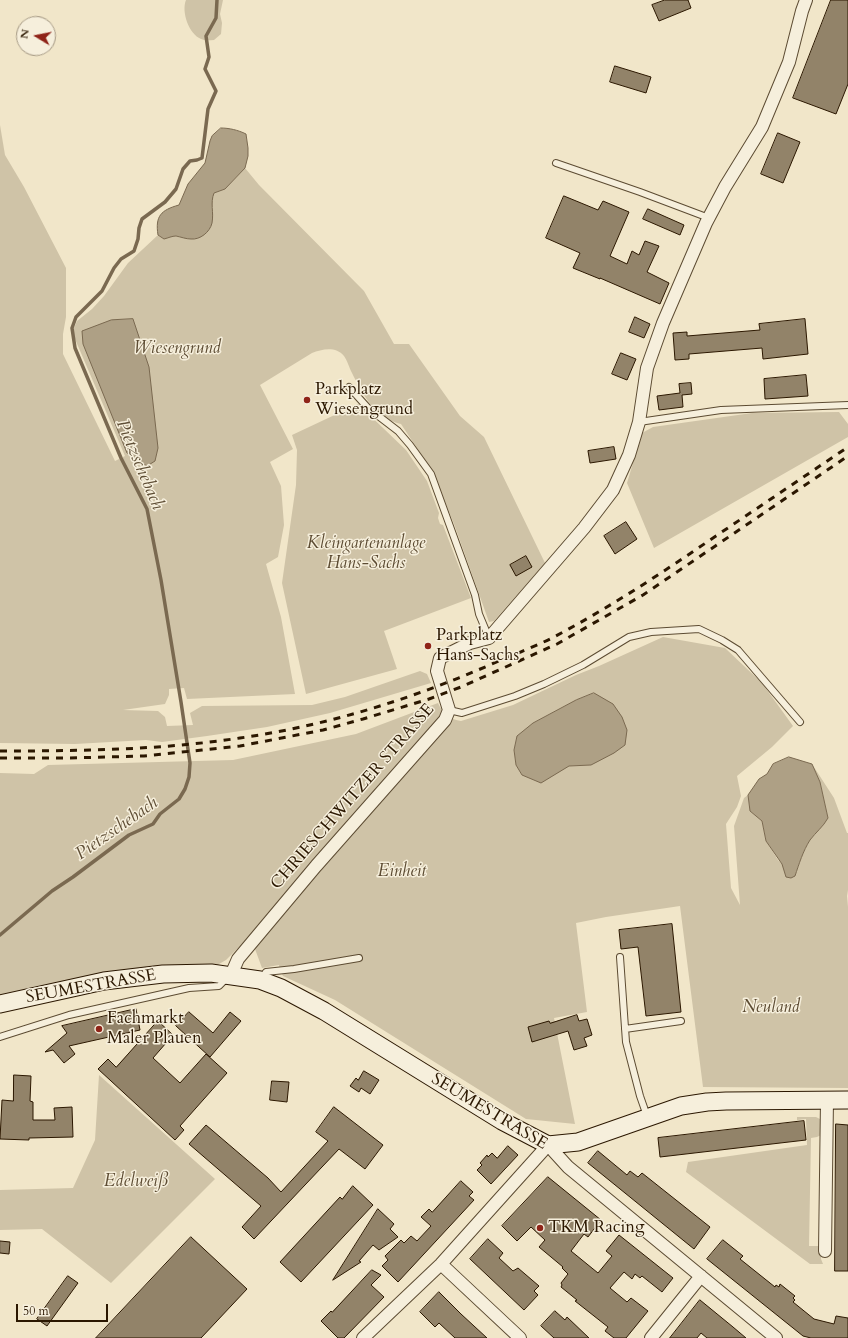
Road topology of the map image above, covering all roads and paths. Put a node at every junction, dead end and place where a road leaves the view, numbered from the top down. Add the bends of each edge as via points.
1 (806, 0) edge
2 (556, 163) dead end
3 (709, 218) junction
4 (349, 387) dead end
5 (848, 405) edge
6 (639, 422) junction
7 (489, 638) junction
8 (449, 710) junction
9 (800, 722) dead end
10 (620, 957) dead end
11 (359, 958) dead end
12 (231, 975) junction
13 (260, 980) junction
14 (0, 1004) edge
15 (681, 1021) dead end
16 (625, 1029) junction
17 (0, 1037) edge
18 (827, 1100) junction
19 (848, 1100) edge
20 (647, 1118) junction
21 (548, 1145) junction
22 (825, 1251) dead end
23 (441, 1264) junction
24 (701, 1276) junction
25 (363, 1338) edge
26 (520, 1338) edge
27 (652, 1338) edge
28 (776, 1338) edge

1 - 3 street via 789,62 762,127
2 - 3 lane
3 - 6 street via 663,323 648,368
4 - 7 lane via 368,408 398,431 431,474
5 - 6 lane via 721,410
6 - 7 street via 629,455 613,490 584,528
7 - 8 street, CHRIESCHWITZER STRASSE via 470,643 440,658 437,671
8 - 9 lane via 462,712 515,696 583,665 629,637 651,632 699,630 738,650
8 - 12 street, CHRIESCHWITZER STRASSE via 445,720 238,959
10 - 16 lane
11 - 13 lane via 266,972
12 - 13 street, SEUMESTRASSE
12 - 14 street, SEUMESTRASSE via 211,972 134,977 104,981
12 - 17 lane, SEUMESTRASSE via 219,986 189,988 69,1015
13 - 21 street, SEUMESTRASSE via 324,1011 502,1121
15 - 16 lane
16 - 20 lane via 626,1042
18 - 19 street
18 - 20 street via 707,1102 681,1106
18 - 22 street
20 - 21 street via 578,1142
21 - 23 street
21 - 24 street, SEUMESTRASSE via 568,1168
23 - 25 street
23 - 26 street
24 - 27 street
24 - 28 street, SEUMESTRASSE

